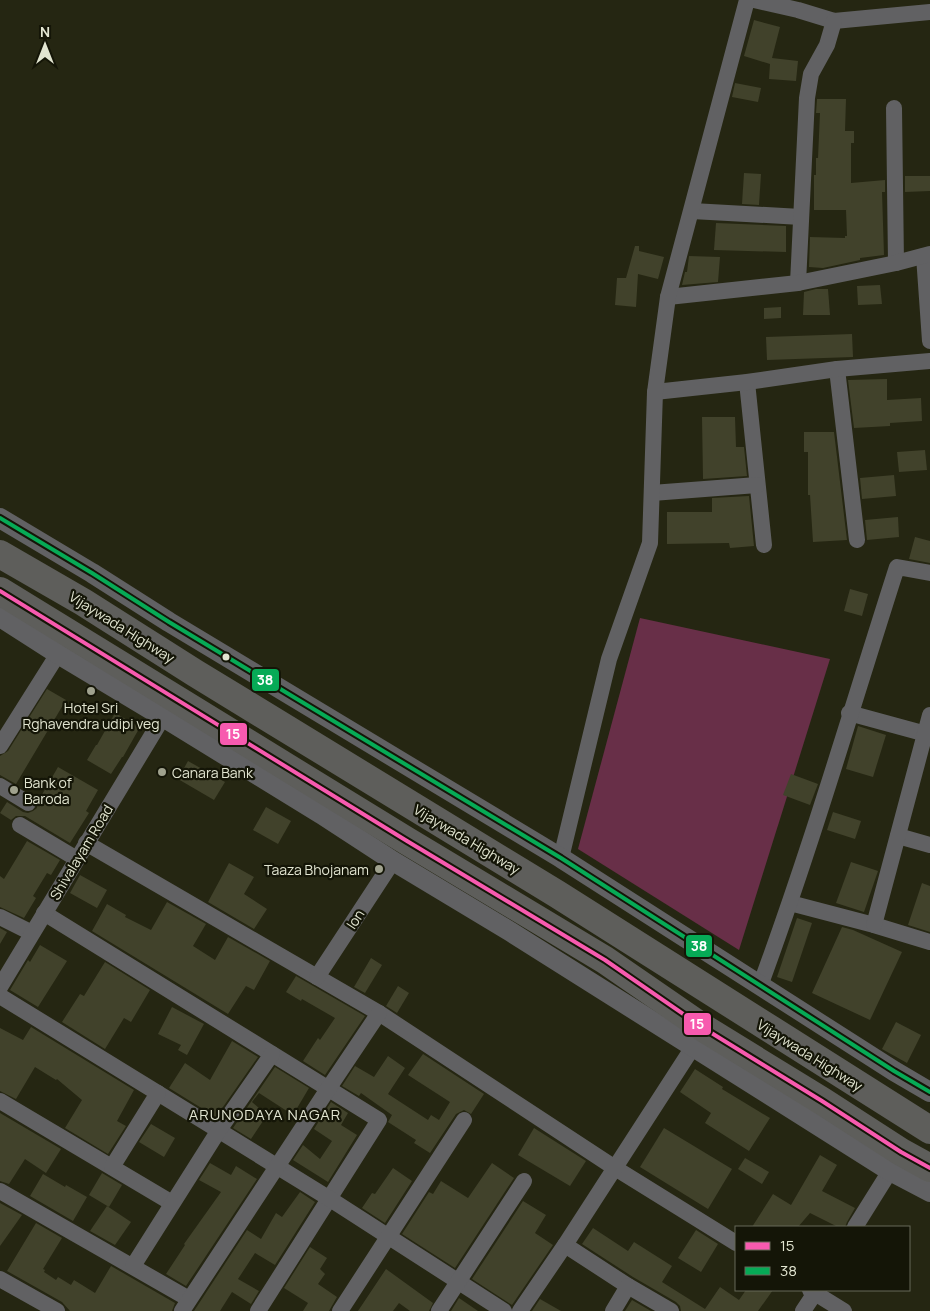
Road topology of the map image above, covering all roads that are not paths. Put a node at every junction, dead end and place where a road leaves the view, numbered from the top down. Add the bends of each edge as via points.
1 (747, 0) edge
2 (754, 0) edge
3 (930, 12) edge
4 (834, 21) junction
5 (894, 108) dead end
6 (692, 211) junction
7 (801, 217) junction
8 (927, 255) edge
9 (896, 263) junction
10 (798, 283) junction
11 (668, 297) junction
12 (930, 341) edge
13 (930, 361) edge
14 (837, 368) junction
15 (747, 382) junction
16 (655, 392) junction
17 (757, 485) junction
18 (652, 493) junction
19 (0, 518) edge
20 (857, 540) dead end
21 (764, 544) dead end
22 (0, 554) edge
23 (930, 574) edge
24 (0, 591) edge
25 (0, 617) edge
26 (58, 654) junction
27 (850, 713) junction
28 (930, 715) edge
29 (163, 716) junction
30 (928, 734) edge
31 (0, 746) edge
32 (0, 786) edge
33 (28, 803) dead end
34 (20, 825) dead end
35 (898, 836) junction
36 (86, 843) junction
37 (930, 845) edge
38 (561, 858) junction
39 (77, 859) junction
40 (393, 861) junction
41 (790, 903) junction
42 (44, 914) junction
43 (0, 916) edge
44 (874, 925) junction
45 (32, 933) junction
46 (930, 942) edge
47 (317, 977) junction
48 (760, 986) junction
49 (0, 987) edge
50 (0, 996) edge
51 (379, 1013) junction
52 (694, 1046) junction
53 (272, 1054) junction
54 (839, 1074) junction
55 (328, 1089) junction
56 (930, 1092) edge
57 (158, 1094) junction
58 (0, 1101) edge
59 (822, 1101) junction
60 (464, 1120) dead end
61 (218, 1130) junction
62 (930, 1130) edge
63 (277, 1166) junction
64 (112, 1167) junction
65 (615, 1168) junction
66 (930, 1168) edge
67 (890, 1171) junction
68 (524, 1181) dead end
69 (0, 1191) edge
70 (930, 1192) edge
71 (330, 1199) junction
72 (172, 1203) junction
73 (856, 1226) edge
74 (388, 1236) junction
75 (735, 1242) edge
76 (565, 1246) junction
77 (133, 1266) junction
78 (0, 1278) edge
79 (458, 1281) junction
80 (628, 1286) junction
81 (814, 1291) edge
82 (186, 1305) edge
83 (57, 1311) edge
84 (258, 1311) edge
85 (340, 1311) edge
86 (439, 1311) edge
87 (504, 1311) edge
88 (520, 1311) edge
89 (613, 1311) edge
90 (671, 1311) edge
91 (803, 1311) edge
92 (844, 1311) edge

1 - 6 street
2 - 4 street
3 - 4 street
4 - 7 street via 827,45 811,74
5 - 9 street
6 - 7 street
6 - 11 street
7 - 10 street
8 - 9 street
8 - 12 street
9 - 10 street
10 - 11 street
11 - 16 street
13 - 14 street
14 - 15 street
14 - 20 street
15 - 16 street
15 - 17 street
16 - 18 street
17 - 18 street
17 - 21 street
18 - 38 street via 650,543 610,659
19 - 38 street
22 - 54 highway, Vijaywada Highway via 84,602 557,894
23 - 27 street via 897,568
24 - 59 highway via 605,960 705,1029
25 - 26 street
26 - 29 street
26 - 31 street
27 - 30 street
27 - 41 street
28 - 30 street
29 - 36 street, Shivalayam Road
29 - 40 street
30 - 35 street
32 - 33 street
34 - 39 street
35 - 37 street
35 - 44 street
36 - 39 street, Shivalayam Road
36 - 47 street
38 - 48 street
39 - 42 street, Shivalayam Road
40 - 47 street, Ion
40 - 52 street
41 - 44 street
41 - 48 street
42 - 45 street, Shivalayam Road
42 - 53 street
43 - 45 street
44 - 46 street
45 - 49 street, Shivalayam Road
47 - 51 street
48 - 56 street
50 - 57 street
51 - 55 street
51 - 65 street
52 - 65 street
52 - 67 street
53 - 55 street
53 - 61 street
54 - 59 highway
54 - 62 highway, Vijaywada Highway
55 - 63 street
55 - 71 street via 380,1120
57 - 61 street
57 - 64 street
58 - 64 street
59 - 66 highway
60 - 74 street
61 - 63 street
61 - 72 street
63 - 71 street
63 - 82 street
64 - 72 street
65 - 75 street
65 - 76 street
67 - 70 street
67 - 73 street
68 - 79 street
69 - 77 street
71 - 74 street
71 - 84 street
72 - 77 street
74 - 79 street
74 - 85 street
76 - 80 street
76 - 88 street
77 - 82 street
78 - 83 street
79 - 86 street
79 - 87 street
80 - 89 street
80 - 90 street
81 - 91 street
81 - 92 street

